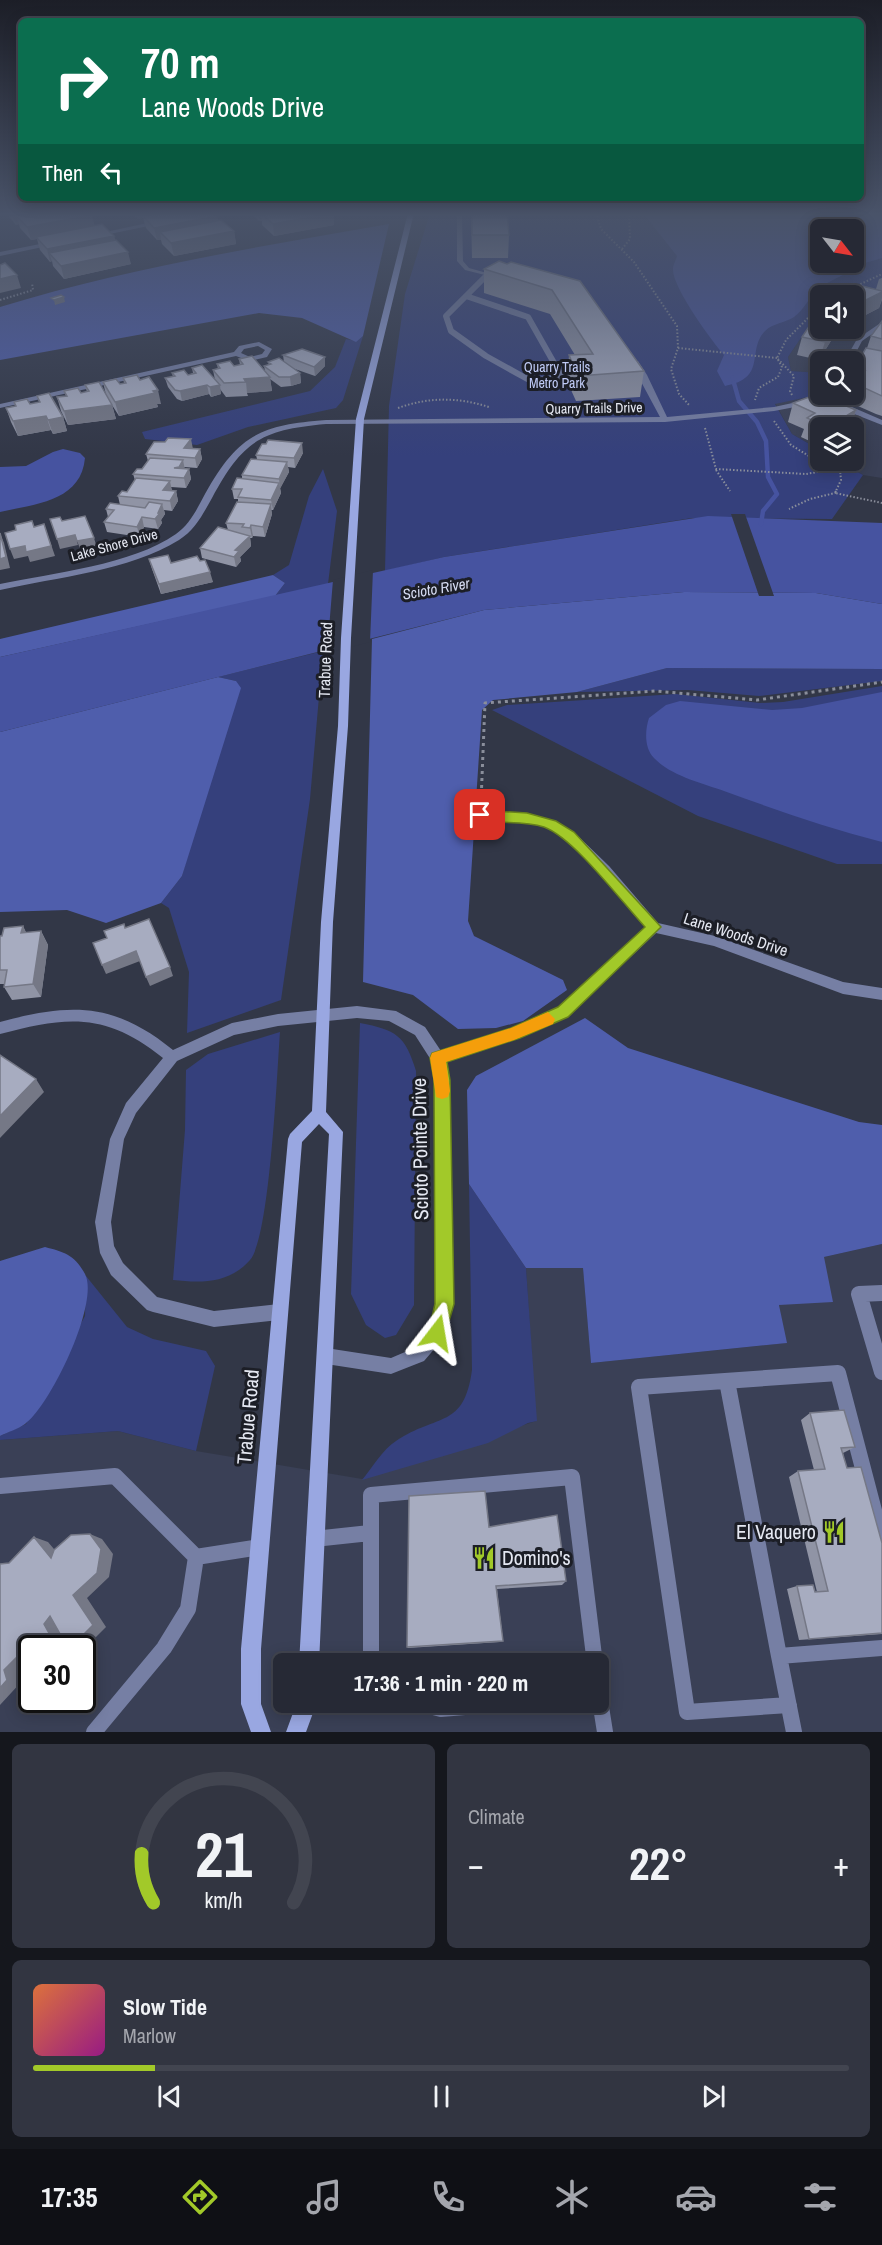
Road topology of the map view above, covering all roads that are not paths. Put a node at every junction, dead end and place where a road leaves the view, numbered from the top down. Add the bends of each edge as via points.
1 (391, 294) edge
2 (465, 295) joint
3 (882, 324) edge
4 (853, 351) edge
5 (237, 354) dead end
6 (629, 357) edge
7 (810, 401) edge
8 (843, 405) edge
9 (0, 406) edge
10 (665, 420) junction
11 (360, 422) junction
12 (882, 423) edge
13 (0, 587) edge
14 (480, 815) road end
15 (654, 927) junction
16 (882, 994) edge
17 (0, 1028) edge
18 (172, 1057) junction
19 (438, 1058) junction
20 (319, 1114) junction
21 (882, 1293) edge
22 (279, 1312) junction
23 (326, 1356) junction
24 (882, 1372) edge
25 (727, 1381) junction
26 (0, 1486) edge
27 (370, 1533) junction
28 (314, 1539) junction
29 (882, 1541) edge
30 (260, 1547) junction
31 (196, 1557) junction
32 (882, 1648) edge
33 (309, 1653) edge
34 (370, 1653) edge
35 (595, 1653) edge
36 (779, 1656) junction
37 (789, 1705) junction
38 (303, 1713) edge
39 (602, 1713) edge
40 (94, 1732) edge
41 (261, 1732) edge
42 (296, 1732) edge
43 (605, 1732) edge
44 (794, 1732) edge

1 - 11 main road, Trabue Road
2 - 2 lane via 446,316 451,331 531,381 562,376 528,317
3 - 4 street via 859,340
5 - 9 street
6 - 10 street via 643,375
7 - 10 street, Quarry Trails Drive via 723,416
8 - 12 street
10 - 11 street, Quarry Trails Drive
11 - 13 street, Lake Shore Drive via 295,425 247,442 225,463 192,526 157,549
11 - 20 main road, Trabue Road via 343,726 327,921
14 - 15 street via 527,818 551,824 570,835
15 - 16 street, Lane Woods Drive via 715,941 843,988
15 - 19 street via 563,1012 514,1034
17 - 18 street via 40,1016 104,1016 156,1042
18 - 19 street, Scioto Pointe Drive via 232,1029 357,1012 391,1015 420,1031
18 - 22 street, Scioto Pointe Drive via 131,1108 117,1139 103,1222 106,1247 117,1269 153,1304 214,1319
19 - 23 street, Scioto Pointe Drive via 442,1080 444,1304 437,1333 418,1355 391,1366
20 - 22 main road, Trabue Road via 295,1139
20 - 23 main road via 336,1131
21 - 24 lane via 859,1294
22 - 30 main road, Trabue Road
23 - 28 main road
25 - 29 lane via 838,1373
25 - 36 lane
25 - 37 lane via 639,1387 687,1712
26 - 31 lane via 115,1476
27 - 28 lane
27 - 34 lane
27 - 35 lane via 371,1495 572,1477
28 - 33 main road
30 - 31 lane
30 - 41 main road, Trabue Road via 251,1650 251,1704
31 - 40 lane via 188,1608 165,1648
32 - 36 lane
36 - 37 lane
37 - 44 lane
38 - 42 main road
39 - 43 lane

